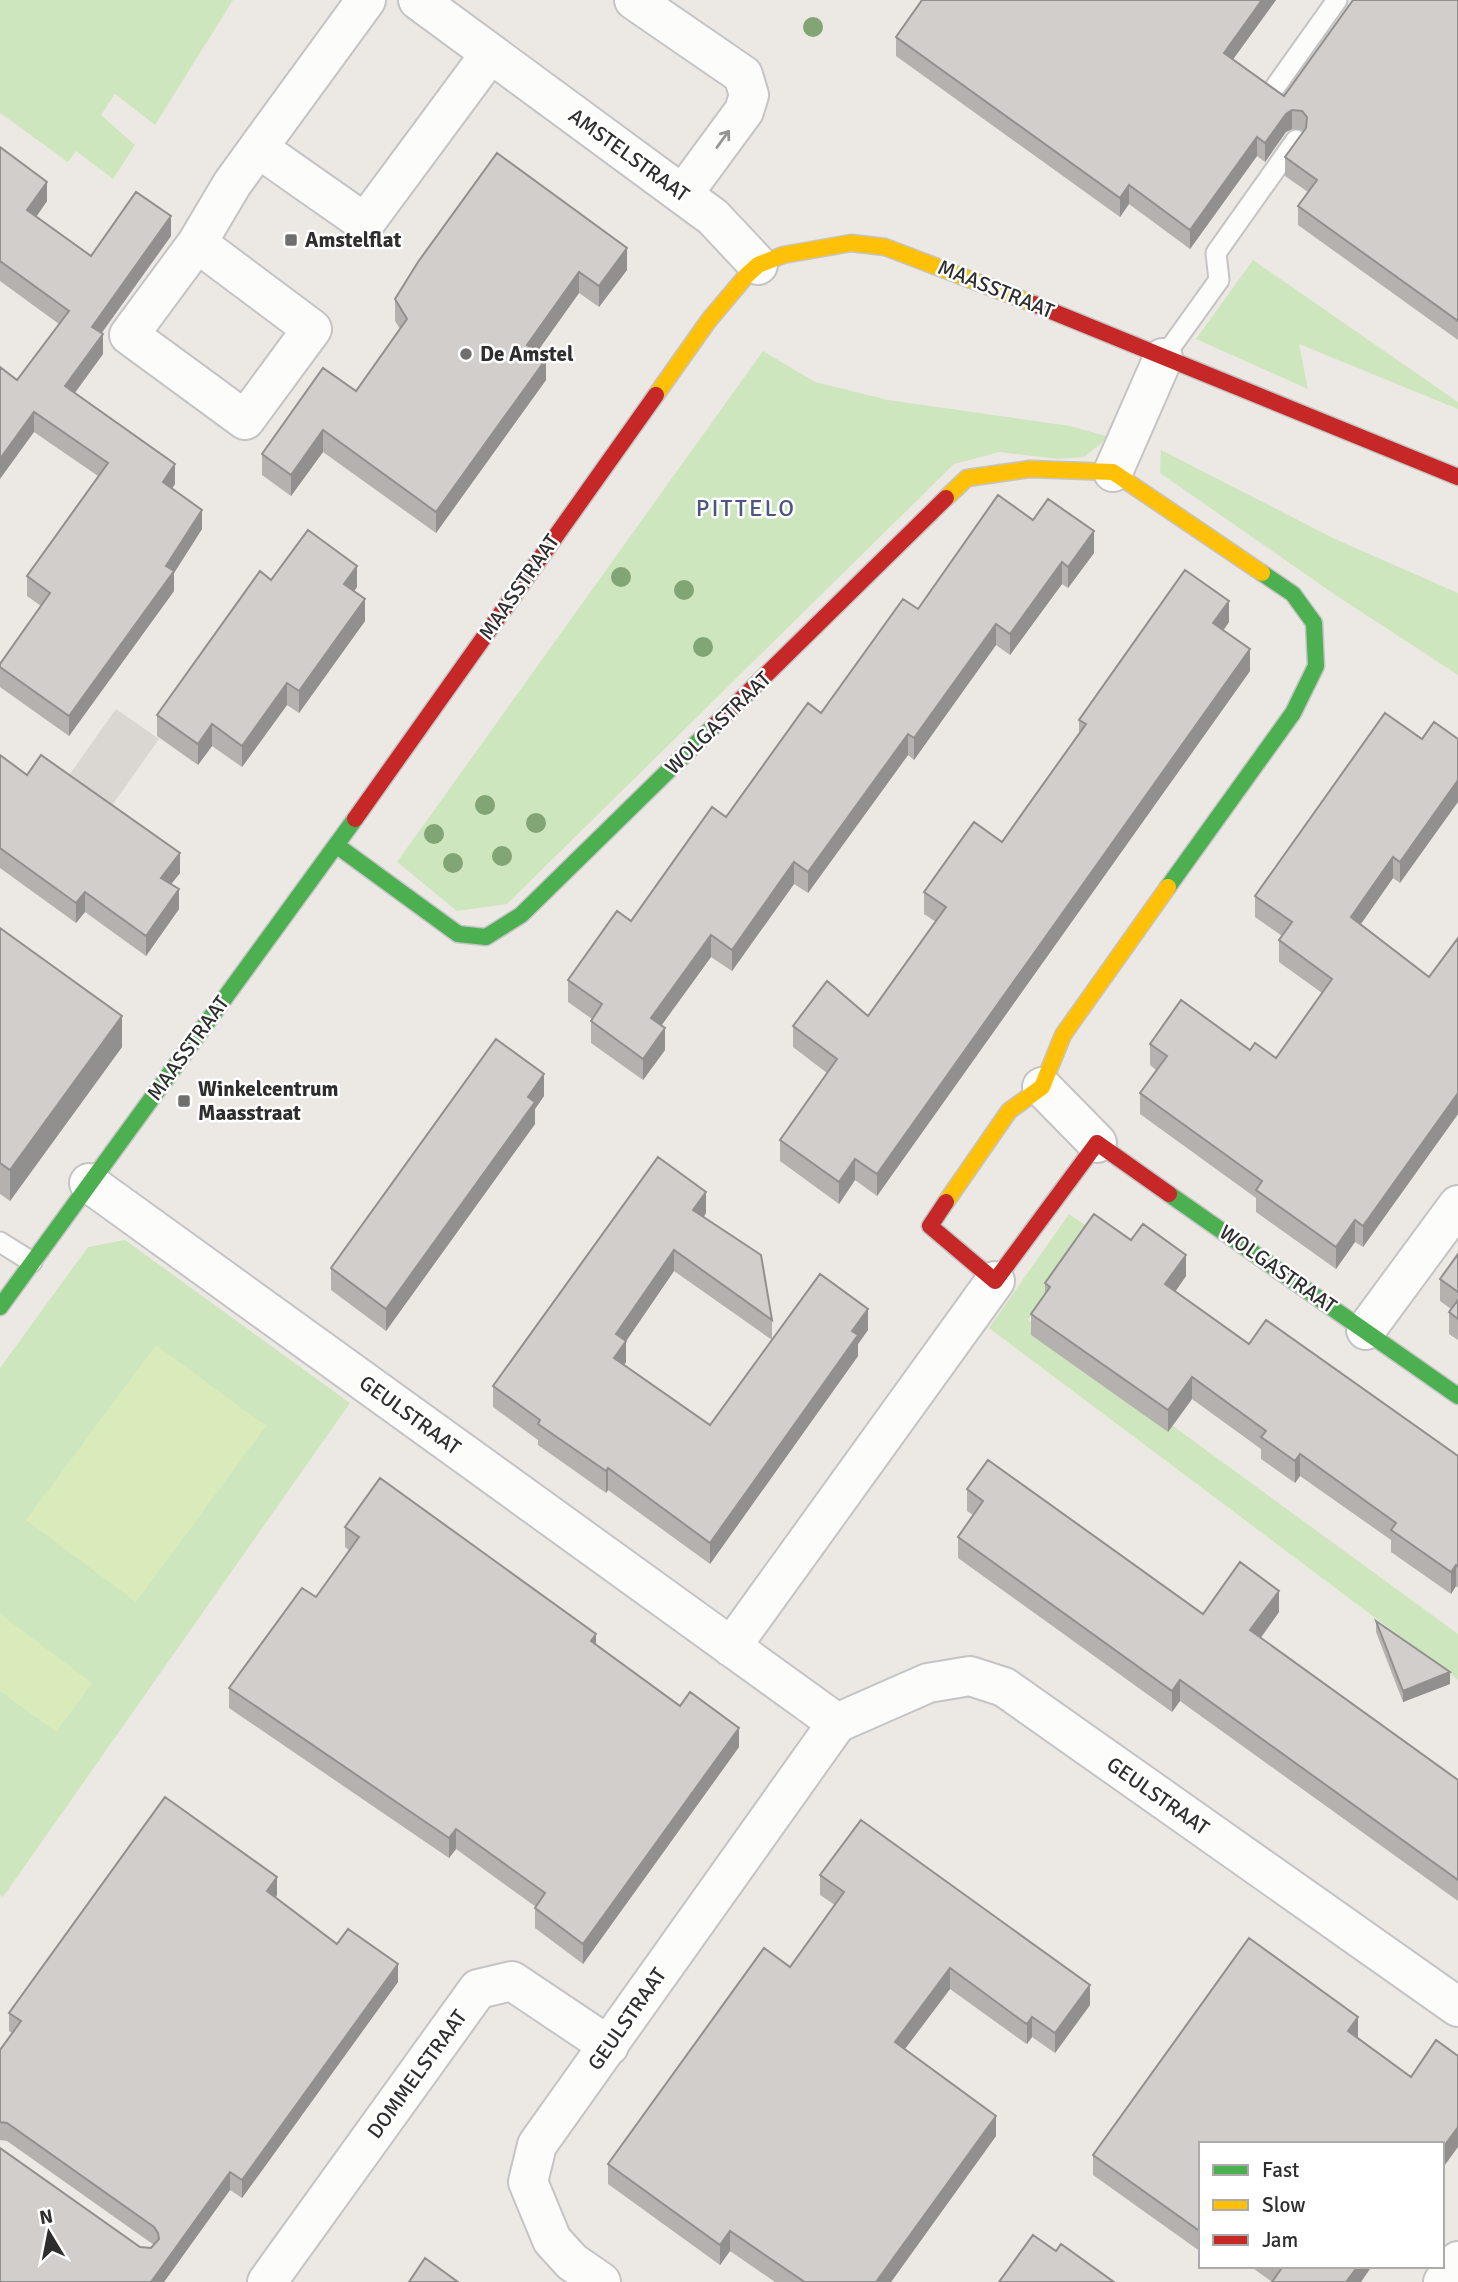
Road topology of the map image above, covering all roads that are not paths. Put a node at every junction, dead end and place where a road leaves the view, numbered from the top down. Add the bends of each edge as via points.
1 (366, 0) edge
2 (418, 0) edge
3 (634, 0) edge
4 (1336, 0) edge
5 (490, 54) junction
6 (1273, 90) edge
7 (1296, 140) edge
8 (258, 148) junction
9 (683, 194) junction
10 (197, 243) junction
11 (758, 265) junction
12 (1163, 358) junction
13 (1113, 472) junction
14 (1458, 477) edge
15 (336, 845) junction
16 (1042, 1087) junction
17 (1097, 1143) junction
18 (89, 1183) junction
19 (1458, 1205) edge
20 (0, 1242) edge
21 (32, 1262) junction
22 (995, 1281) junction
23 (0, 1307) edge
24 (1366, 1330) junction
25 (1458, 1396) edge
26 (732, 1647) junction
27 (837, 1723) junction
28 (1458, 2007) edge
29 (609, 2046) junction
30 (1458, 2261) edge
31 (267, 2282) edge
32 (601, 2282) edge
33 (1443, 2282) edge

1 - 8 street
2 - 5 street, AMSTELSTRAAT
9 -> 3 street via 744,111 749,95 743,75
4 - 6 lane
5 - 8 street via 365,223
5 - 9 street, AMSTELSTRAAT
7 - 12 lane via 1216,253 1219,280
8 - 10 street
9 - 11 street, AMSTELSTRAAT via 713,217
10 - 10 street via 129,335 245,420 312,329
11 - 12 street, MAASSTRAAT via 809,248 851,243 885,247
11 - 15 street, MAASSTRAAT via 709,320
12 - 13 street
12 - 14 street, MAASSTRAAT
13 - 15 street, WOLGASTRAAT via 1030,469 968,478 521,915 486,937 457,934
13 - 16 street via 1293,594 1314,623 1316,666 1293,713 1063,1035
15 - 18 street, MAASSTRAAT
16 - 17 street, WOLGASTRAAT
16 - 22 street via 1009,1111 930,1226
17 - 22 street
17 - 24 street, WOLGASTRAAT
18 - 21 street, MAASSTRAAT
18 - 26 street, GEULSTRAAT
19 - 24 street
20 - 21 lane
21 - 23 street, MAASSTRAAT
22 - 26 street
24 - 25 street, WOLGASTRAAT
26 - 27 street, GEULSTRAAT
27 - 28 street, GEULSTRAAT via 928,1683 971,1676 1004,1687
27 - 29 street, GEULSTRAAT
29 - 31 street, DOMMELSTRAAT via 512,1981 478,1989
29 - 32 street, GEULSTRAAT via 537,2145 528,2182 552,2240 572,2262
30 - 33 street

